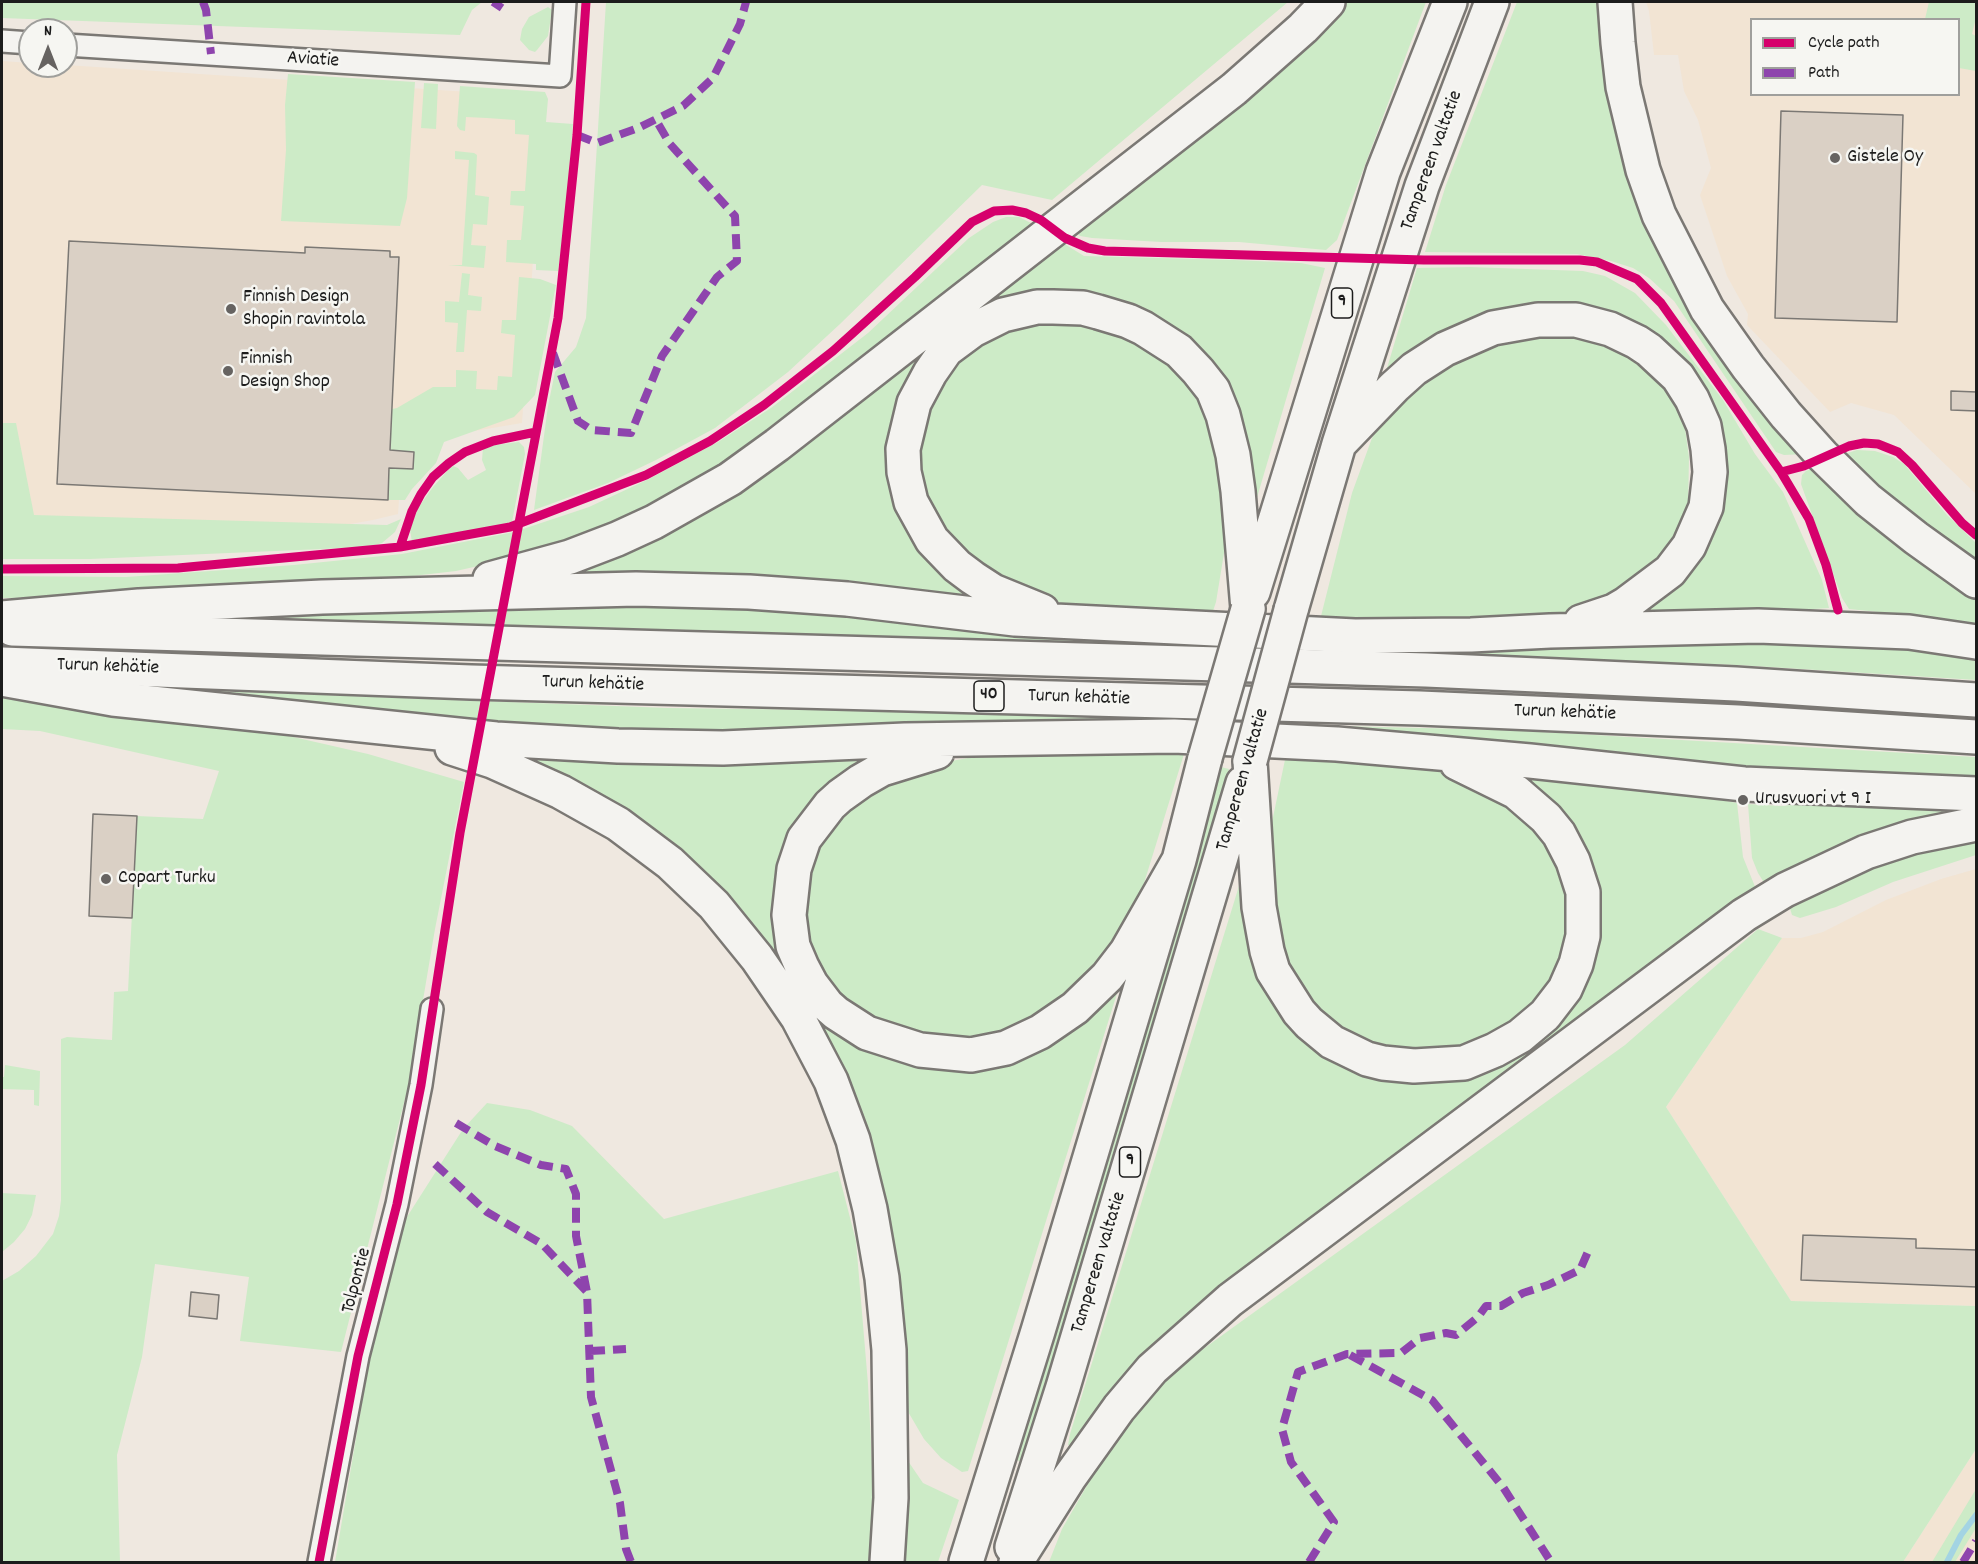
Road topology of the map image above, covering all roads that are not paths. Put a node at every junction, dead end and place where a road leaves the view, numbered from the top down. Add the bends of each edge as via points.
1 (565, 2) edge
2 (1328, 2) edge
3 (1450, 2) edge
4 (1492, 2) edge
5 (1616, 2) edge
6 (2, 41) edge
7 (18, 42) edge
8 (78, 46) edge
9 (1339, 444) junction
10 (1977, 581) edge
11 (437, 593) junction
12 (1248, 609) junction
13 (2, 618) edge
14 (1069, 621) junction
15 (2, 628) edge
16 (1550, 631) junction
17 (1977, 642) edge
18 (2, 664) edge
19 (2, 679) edge
20 (1977, 699) edge
21 (396, 730) junction
22 (1977, 737) edge
23 (989, 738) junction
24 (1433, 754) junction
25 (1250, 761) junction
26 (1977, 794) edge
27 (1977, 824) edge
28 (1179, 860) junction
29 (432, 1010) dead end
30 (319, 1563) edge
31 (887, 1563) edge
32 (966, 1563) edge
33 (1007, 1563) edge
34 (1016, 1563) edge

1 - 8 street, Aviatie via 560,76
2 - 11 highway via 1225,97 730,479 617,539 570,557
3 - 12 highway, Tampereen valtatie / 9 via 1383,172
4 - 9 highway, Tampereen valtatie / 9 via 1422,186
5 - 10 highway via 1623,87 1642,170 1659,216 1707,309 1748,367 1822,455 1868,500
6 - 7 street
9 - 16 highway via 1414,369 1457,343 1493,328 1538,320 1576,320 1623,335 1660,360 1685,387 1706,435 1710,479 1703,518 1676,565 1640,596 1614,611
9 - 25 highway, Tampereen valtatie / 9, bridge
11 - 13 highway via 139,606
11 - 14 highway via 636,589 749,592
12 - 14 highway via 1233,455 1223,415 1206,380 1179,351 1128,321 1083,308 1037,307 1003,315 972,330 937,361 910,416 903,449 904,472 920,522 957,566 993,591
12 - 28 highway, Tampereen valtatie / 9, bridge
14 - 16 highway via 1355,636
15 - 20 highway, Turun kehätie / 40 via 1414,670
16 - 17 highway via 1842,628
18 - 22 highway, Turun kehätie / 40 via 483,682 1420,708
19 - 21 highway via 113,699
21 - 23 highway via 668,748
21 - 31 highway via 492,761 561,792 618,824 670,863 714,905 798,1018 831,1081 853,1140 882,1278 889,1350 891,1498
23 - 24 highway via 1174,736 1337,744
23 - 28 highway via 913,758 871,774 830,805 804,839 790,890 793,946 819,996 855,1026 920,1050 971,1054 1006,1048 1041,1032 1075,1008 1107,977 1127,951
24 - 25 highway via 1516,792 1546,818 1573,861 1583,892 1585,921 1576,964 1565,989 1545,1015 1520,1036 1479,1058 1434,1066 1383,1063 1353,1054 1309,1023 1288,996 1273,971 1262,928
24 - 26 highway via 1744,784
25 - 33 highway, Tampereen valtatie / 9
27 - 34 highway via 1912,837 1866,852 1785,890 1744,915 1230,1300 1152,1369 1119,1408
28 - 32 highway, Tampereen valtatie / 9
29 - 30 street, Tolpontie via 397,1204 358,1356

